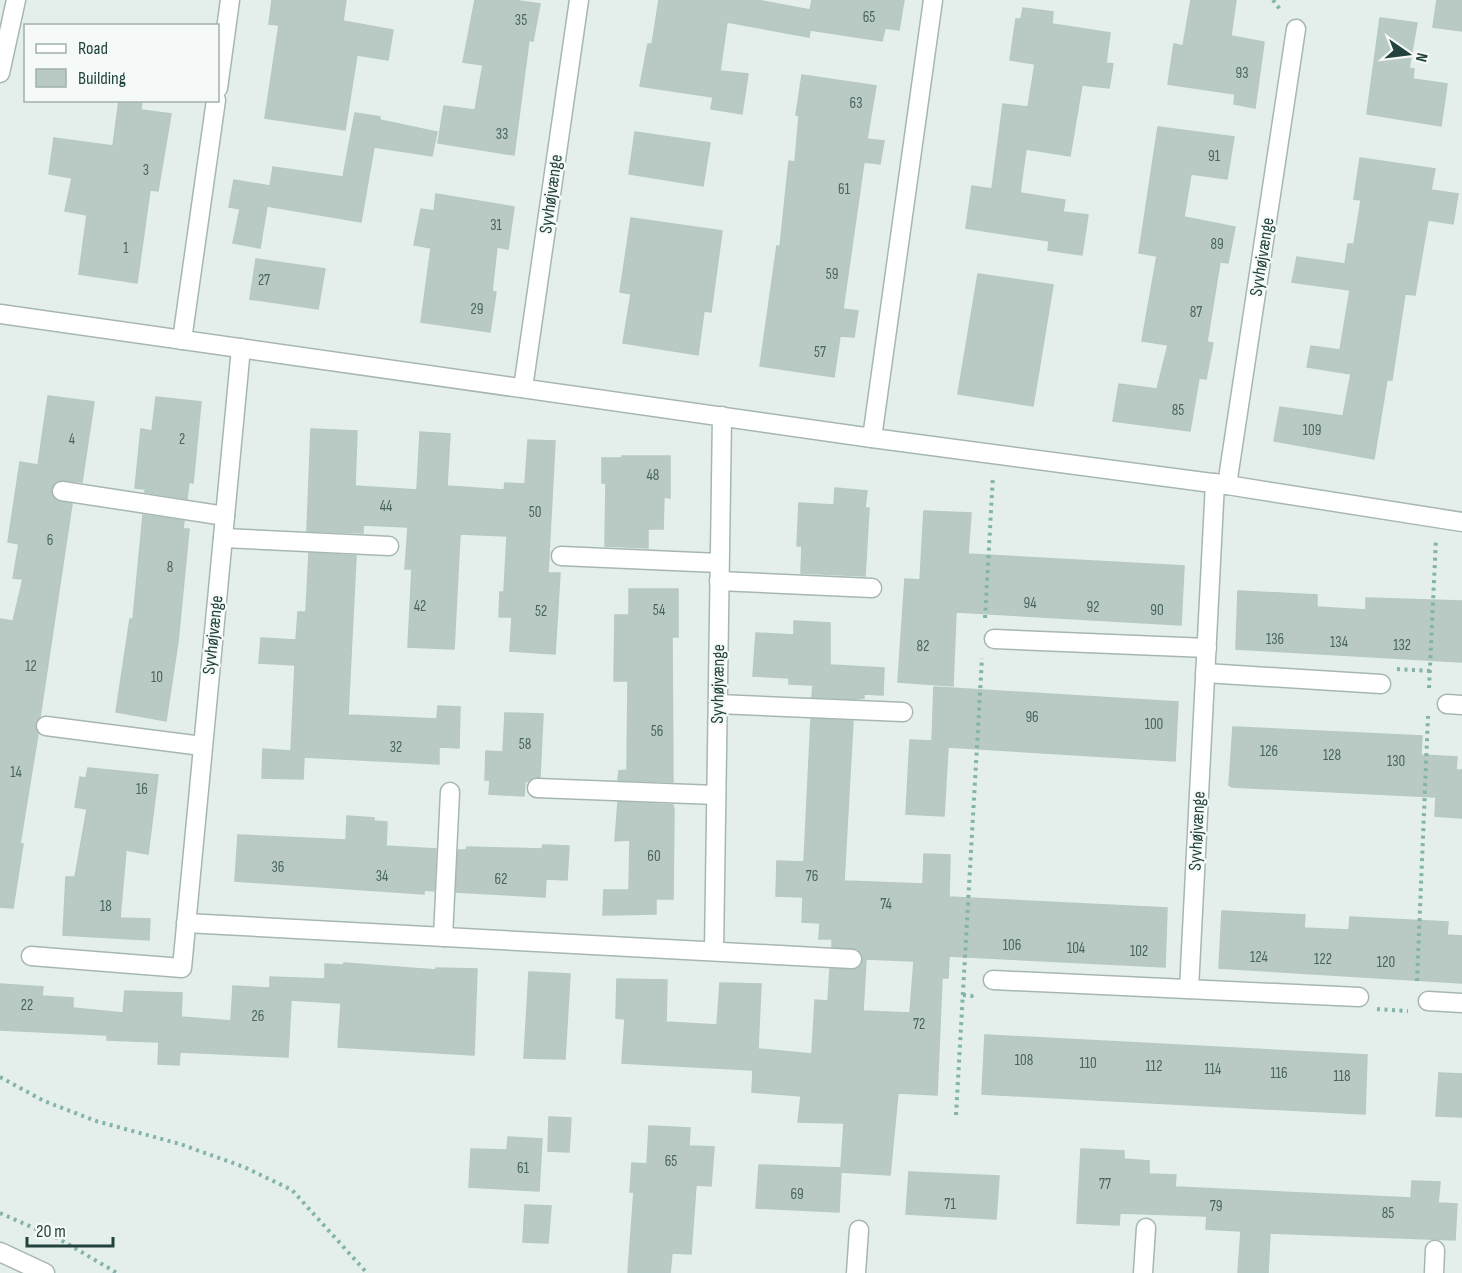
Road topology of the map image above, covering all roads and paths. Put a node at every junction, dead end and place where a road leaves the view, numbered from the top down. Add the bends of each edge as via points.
1 (16, 0) edge
2 (230, 0) edge
3 (579, 0) edge
4 (933, 0) edge
5 (1296, 29) dead end
6 (0, 73) edge
7 (219, 81) edge
8 (216, 102) edge
9 (0, 314) edge
10 (182, 340) junction
11 (241, 348) junction
12 (523, 388) junction
13 (722, 416) junction
14 (872, 438) junction
15 (994, 454) junction
16 (1221, 484) junction
17 (62, 491) dead end
18 (225, 516) junction
19 (1436, 518) junction
20 (1462, 522) edge
21 (223, 538) junction
22 (388, 546) dead end
23 (561, 556) dead end
24 (720, 572) junction
25 (872, 588) dead end
26 (987, 640) junction
27 (1207, 648) junction
28 (1205, 673) junction
29 (1382, 684) dead end
30 (1429, 691) dead end
31 (718, 704) junction
32 (903, 712) dead end
33 (1428, 715) dead end
34 (46, 726) dead end
35 (202, 746) junction
36 (537, 788) dead end
37 (450, 792) dead end
38 (716, 795) junction
39 (186, 923) junction
40 (443, 936) junction
41 (714, 951) junction
42 (31, 956) dead end
43 (852, 959) dead end
44 (993, 980) dead end
45 (1189, 989) junction
46 (1423, 994) junction
47 (1359, 997) joint
48 (1462, 1003) edge
49 (0, 1077) edge
50 (956, 1115) dead end
51 (0, 1213) edge
52 (1146, 1228) dead end
53 (859, 1230) dead end
54 (1435, 1250) dead end
55 (0, 1252) edge
56 (45, 1273) edge
57 (117, 1273) edge
58 (367, 1273) edge
59 (856, 1273) edge
60 (1143, 1273) edge
61 (1434, 1273) edge

1 - 6 street
2 - 7 street
3 - 12 street, Syvhøjvænge
4 - 14 street
5 - 16 street, Syvhøjvænge
8 - 10 street
9 - 10 street
10 - 11 street
11 - 12 street
11 - 18 street, Syvhøjvænge
12 - 13 street
13 - 14 street
13 - 24 street, Syvhøjvænge
14 - 15 street
15 - 16 street
15 - 26 path
16 - 19 street
16 - 27 street, Syvhøjvænge
17 - 18 street
18 - 21 street, Syvhøjvænge
19 - 20 street
19 - 30 path
21 - 22 street
21 - 35 street, Syvhøjvænge
23 - 24 street
24 - 25 street
24 - 31 street, Syvhøjvænge
26 - 27 street
26 - 50 path
27 - 28 street, Syvhøjvænge
28 - 29 street
28 - 45 street, Syvhøjvænge
31 - 32 street
31 - 38 street, Syvhøjvænge
33 - 46 path
34 - 35 street
35 - 39 street, Syvhøjvænge
36 - 38 street
37 - 40 street
38 - 41 street, Syvhøjvænge
39 - 40 street
39 - 42 street, Syvhøjvænge via 182,968
40 - 41 street
41 - 43 street
44 - 45 street
45 - 47 street
46 - 47 path via 1416,1012 1372,1008
46 - 48 street
49 - 58 path via 44,1101 96,1121 180,1144 244,1167 292,1190
51 - 57 path via 61,1240
52 - 60 street
53 - 59 street
54 - 61 street
55 - 56 street

